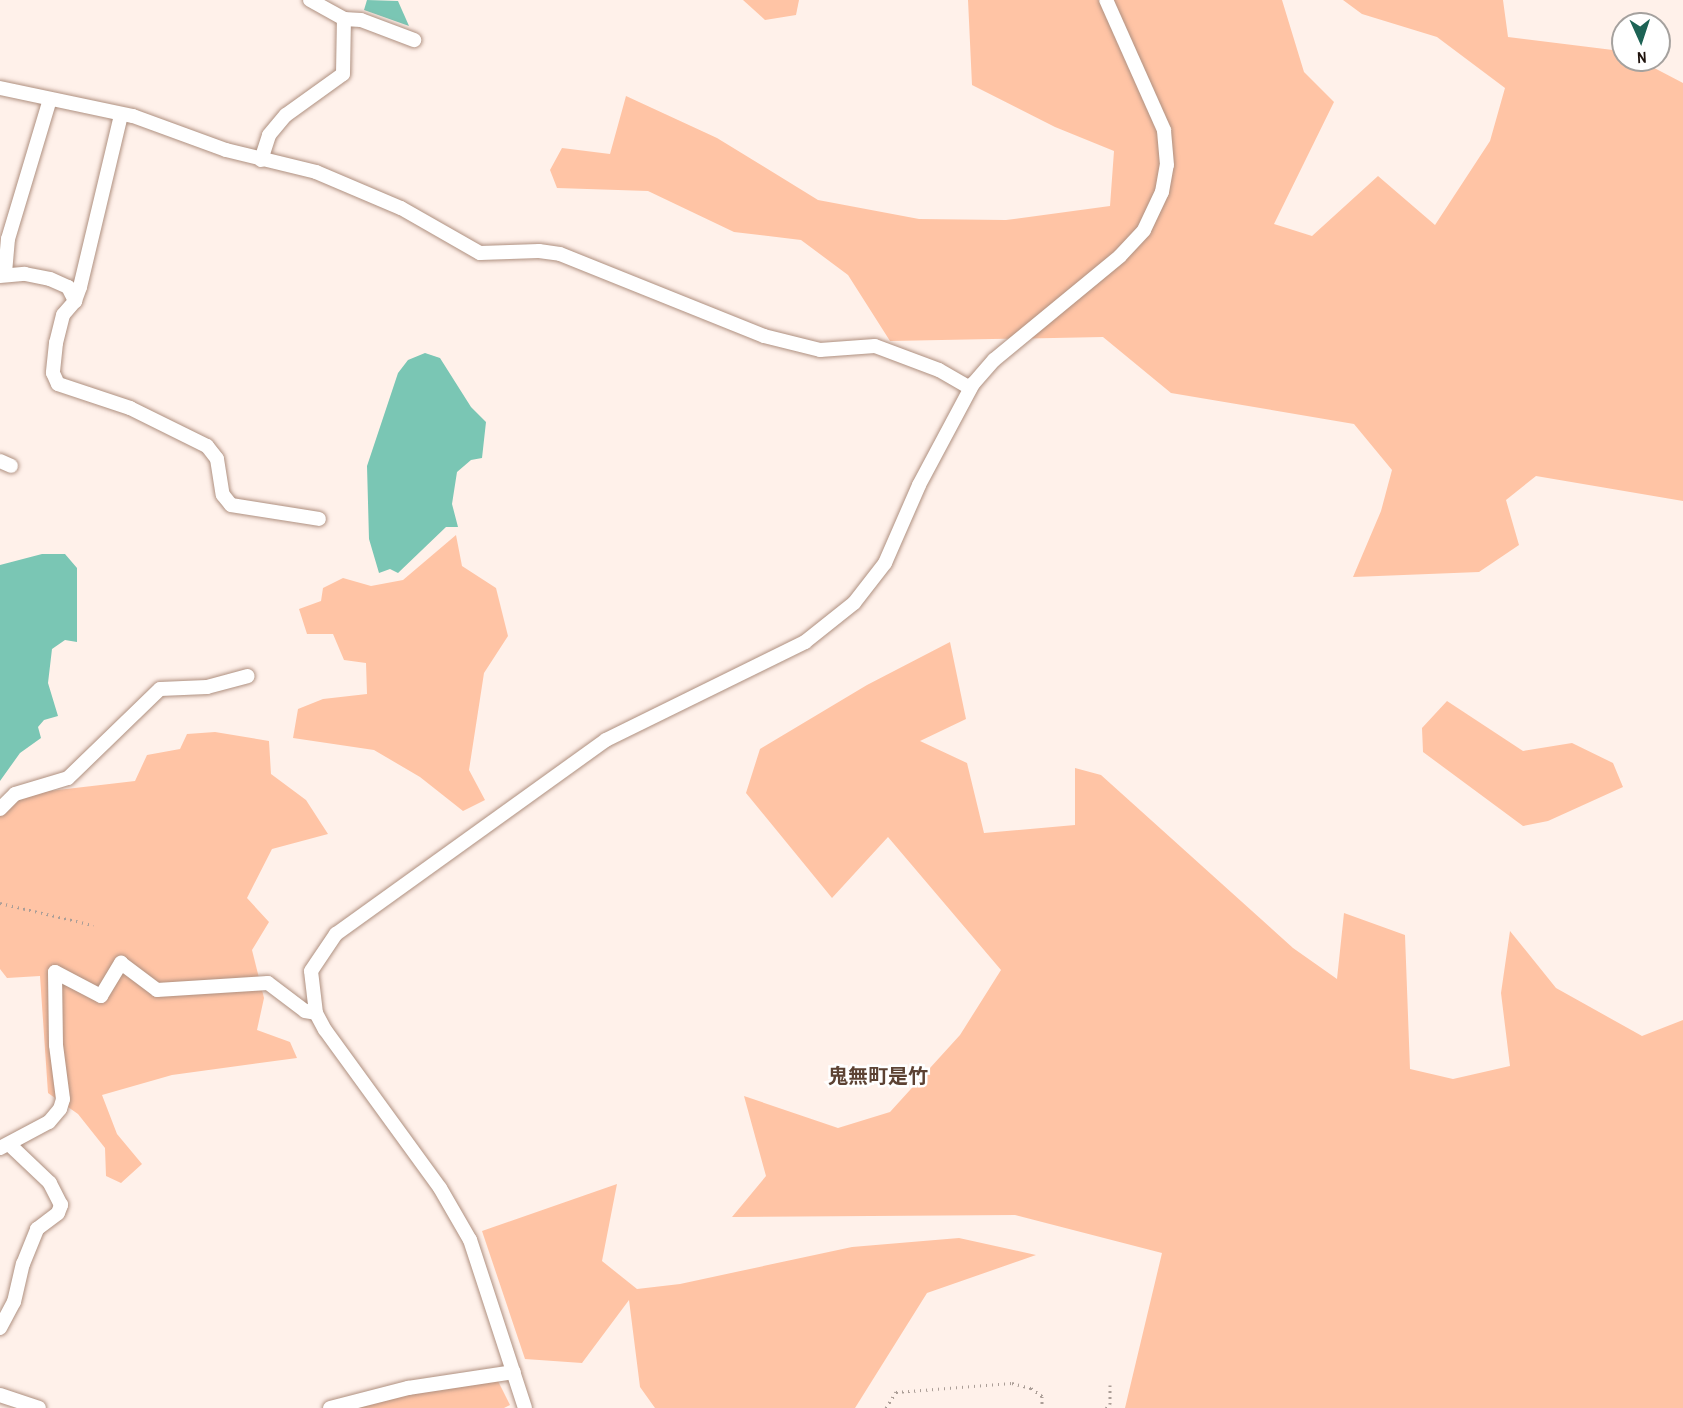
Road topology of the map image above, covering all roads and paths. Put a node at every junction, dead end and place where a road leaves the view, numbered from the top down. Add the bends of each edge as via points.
1 (310, 0) edge
2 (1106, 0) edge
3 (344, 19) junction
4 (414, 40) dead end
5 (0, 88) edge
6 (50, 99) junction
7 (121, 115) junction
8 (261, 160) junction
9 (2, 274) edge
10 (75, 301) junction
11 (970, 388) junction
12 (319, 519) dead end
13 (248, 675) dead end
14 (0, 809) edge
15 (0, 903) edge
16 (93, 925) dead end
17 (316, 1013) junction
18 (5, 1146) edge
19 (0, 1328) edge
20 (514, 1372) junction
21 (1110, 1385) dead end
22 (0, 1395) edge
23 (39, 1408) edge
24 (330, 1408) edge
25 (525, 1408) edge
26 (886, 1408) edge
27 (1042, 1408) edge
28 (1106, 1408) edge

1 - 3 street
2 - 11 street via 1164,130 1167,165 1162,192 1144,230 1119,256 994,360
3 - 4 street via 361,20
3 - 8 street via 343,74 286,115 269,135
5 - 6 street
6 - 7 street
6 - 9 street via 8,239
7 - 8 street
7 - 10 street
8 - 11 street via 316,172 401,208 480,253 560,254 764,336 820,350 875,346 939,370
9 - 10 street via 50,279 68,287
10 - 12 street via 63,315 56,343 53,374 58,384 130,408 207,446 217,459 223,495 231,505
11 - 17 street via 924,475 885,563 854,603 805,642 625,727 336,934 312,971
13 - 14 street via 207,687 160,689 68,778 15,794
15 - 16 path
17 - 18 street via 305,1011 268,983 157,990 121,963 101,996 55,972 60,1109 49,1122
17 - 20 street via 342,1057 440,1188 470,1240
18 - 19 street via 50,1183 61,1205 58,1213 37,1229 14,1302
20 - 24 street via 408,1388
20 - 25 street
21 - 28 path via 1110,1404
22 - 23 street
26 - 27 path via 896,1392 1012,1383 1042,1396

